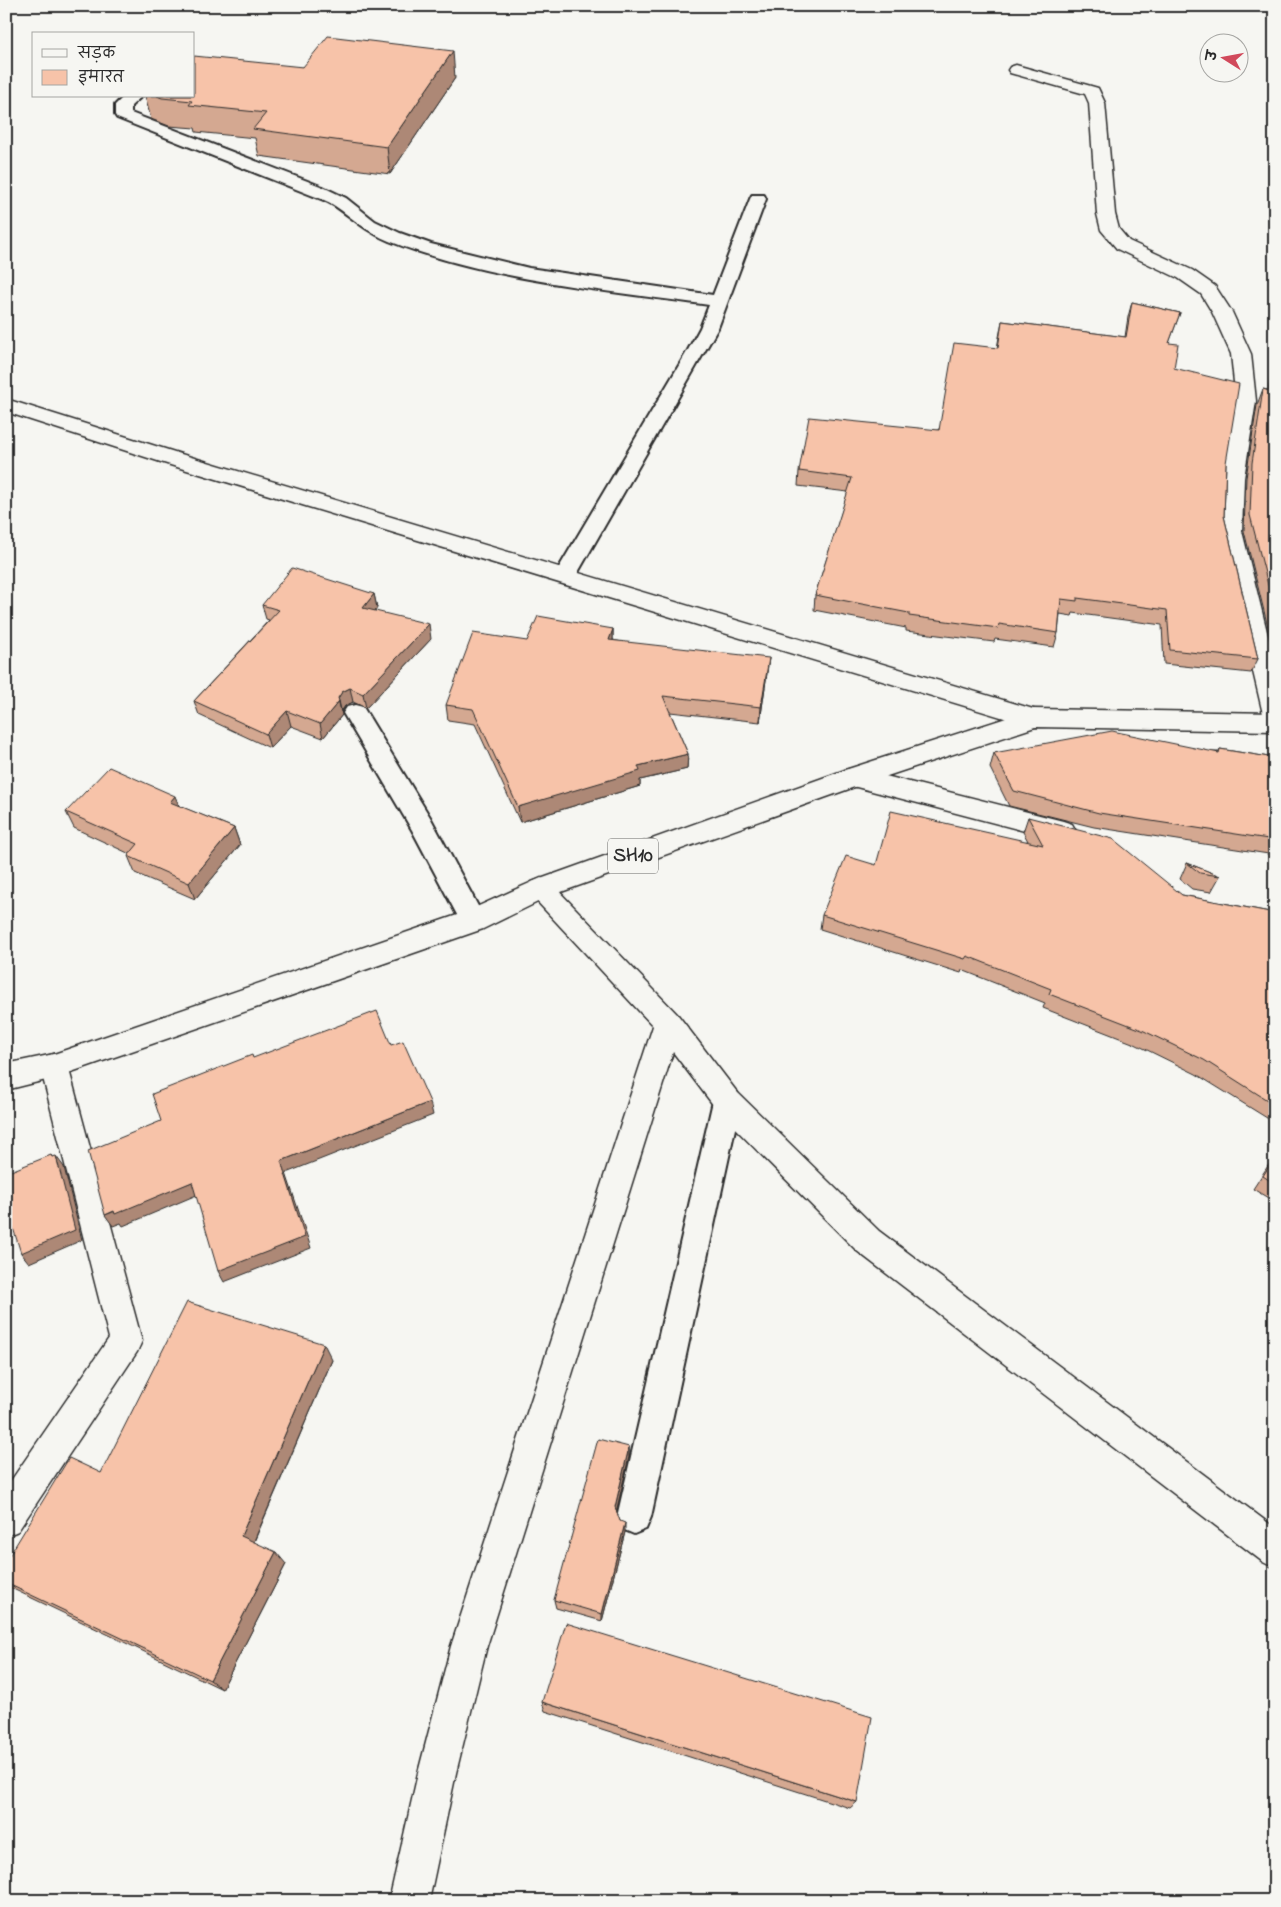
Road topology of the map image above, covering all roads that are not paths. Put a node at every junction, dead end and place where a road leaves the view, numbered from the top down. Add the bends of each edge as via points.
1 (1016, 70) dead end
2 (132, 98) edge
3 (758, 199) dead end
4 (719, 302) junction
5 (6, 405) edge
6 (565, 576) junction
7 (355, 712) edge
8 (1275, 714) edge
9 (1034, 718) junction
10 (1275, 722) edge
11 (854, 777) junction
12 (1088, 837) edge
13 (541, 888) junction
14 (474, 920) junction
15 (668, 1023) junction
16 (54, 1066) junction
17 (6, 1076) edge
18 (727, 1101) junction
19 (634, 1517) dead end
20 (6, 1519) edge
21 (1275, 1550) edge
22 (409, 1901) edge

1 - 8 street via 1092,92 1097,103 1110,230 1123,245 1185,274 1208,290 1241,354 1246,401 1233,478 1231,531
2 - 4 lane via 123,105 123,115 317,191 340,202 369,225 394,237 490,265
3 - 4 lane
4 - 6 lane via 684,375
5 - 6 street
6 - 9 street
7 - 14 lane
9 - 10 street, SH10
9 - 11 street, SH10
11 - 12 street
11 - 13 street, SH10
13 - 14 street, SH10
13 - 15 street
14 - 16 street, SH10
15 - 18 street
15 - 22 street via 469,1646
16 - 17 street, SH10
16 - 20 street via 126,1341
18 - 19 lane
18 - 21 street via 868,1241

